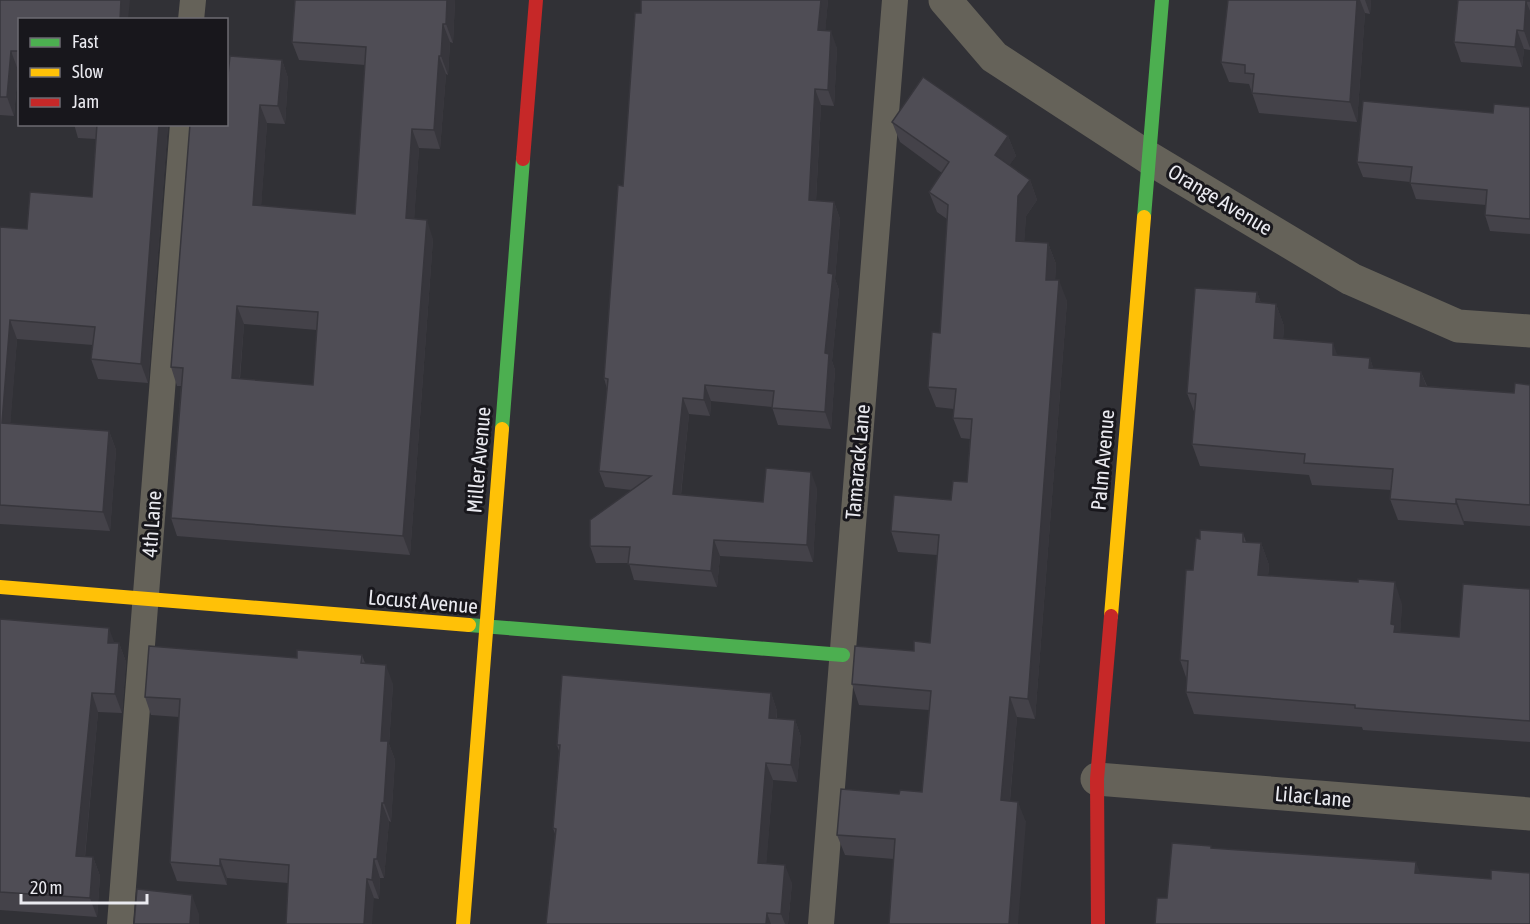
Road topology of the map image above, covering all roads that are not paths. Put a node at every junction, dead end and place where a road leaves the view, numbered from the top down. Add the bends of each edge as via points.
1 (193, 0) edge
2 (536, 0) edge
3 (895, 0) edge
4 (945, 0) edge
5 (1162, 0) edge
6 (192, 18) edge
7 (183, 126) edge
8 (1149, 158) junction
9 (1530, 332) edge
10 (0, 587) edge
11 (146, 599) junction
12 (486, 628) junction
13 (843, 655) junction
14 (1097, 779) junction
15 (1530, 814) edge
16 (120, 924) edge
17 (463, 924) edge
18 (821, 924) edge
19 (1098, 924) edge

1 - 6 lane
2 - 12 street, Miller Avenue
3 - 13 lane, Tamarack Lane
4 - 8 street, Orange Avenue via 994,57
5 - 8 street, Palm Avenue
7 - 11 lane, 4th Lane
8 - 9 street, Orange Avenue via 1352,279 1458,326
8 - 14 street, Palm Avenue
10 - 11 street, Locust Avenue
11 - 12 street, Locust Avenue
11 - 16 lane, 4th Lane
12 - 13 street, Locust Avenue
12 - 17 street, Miller Avenue
13 - 18 lane, Tamarack Lane
14 - 15 street, Lilac Lane
14 - 19 street, Palm Avenue

